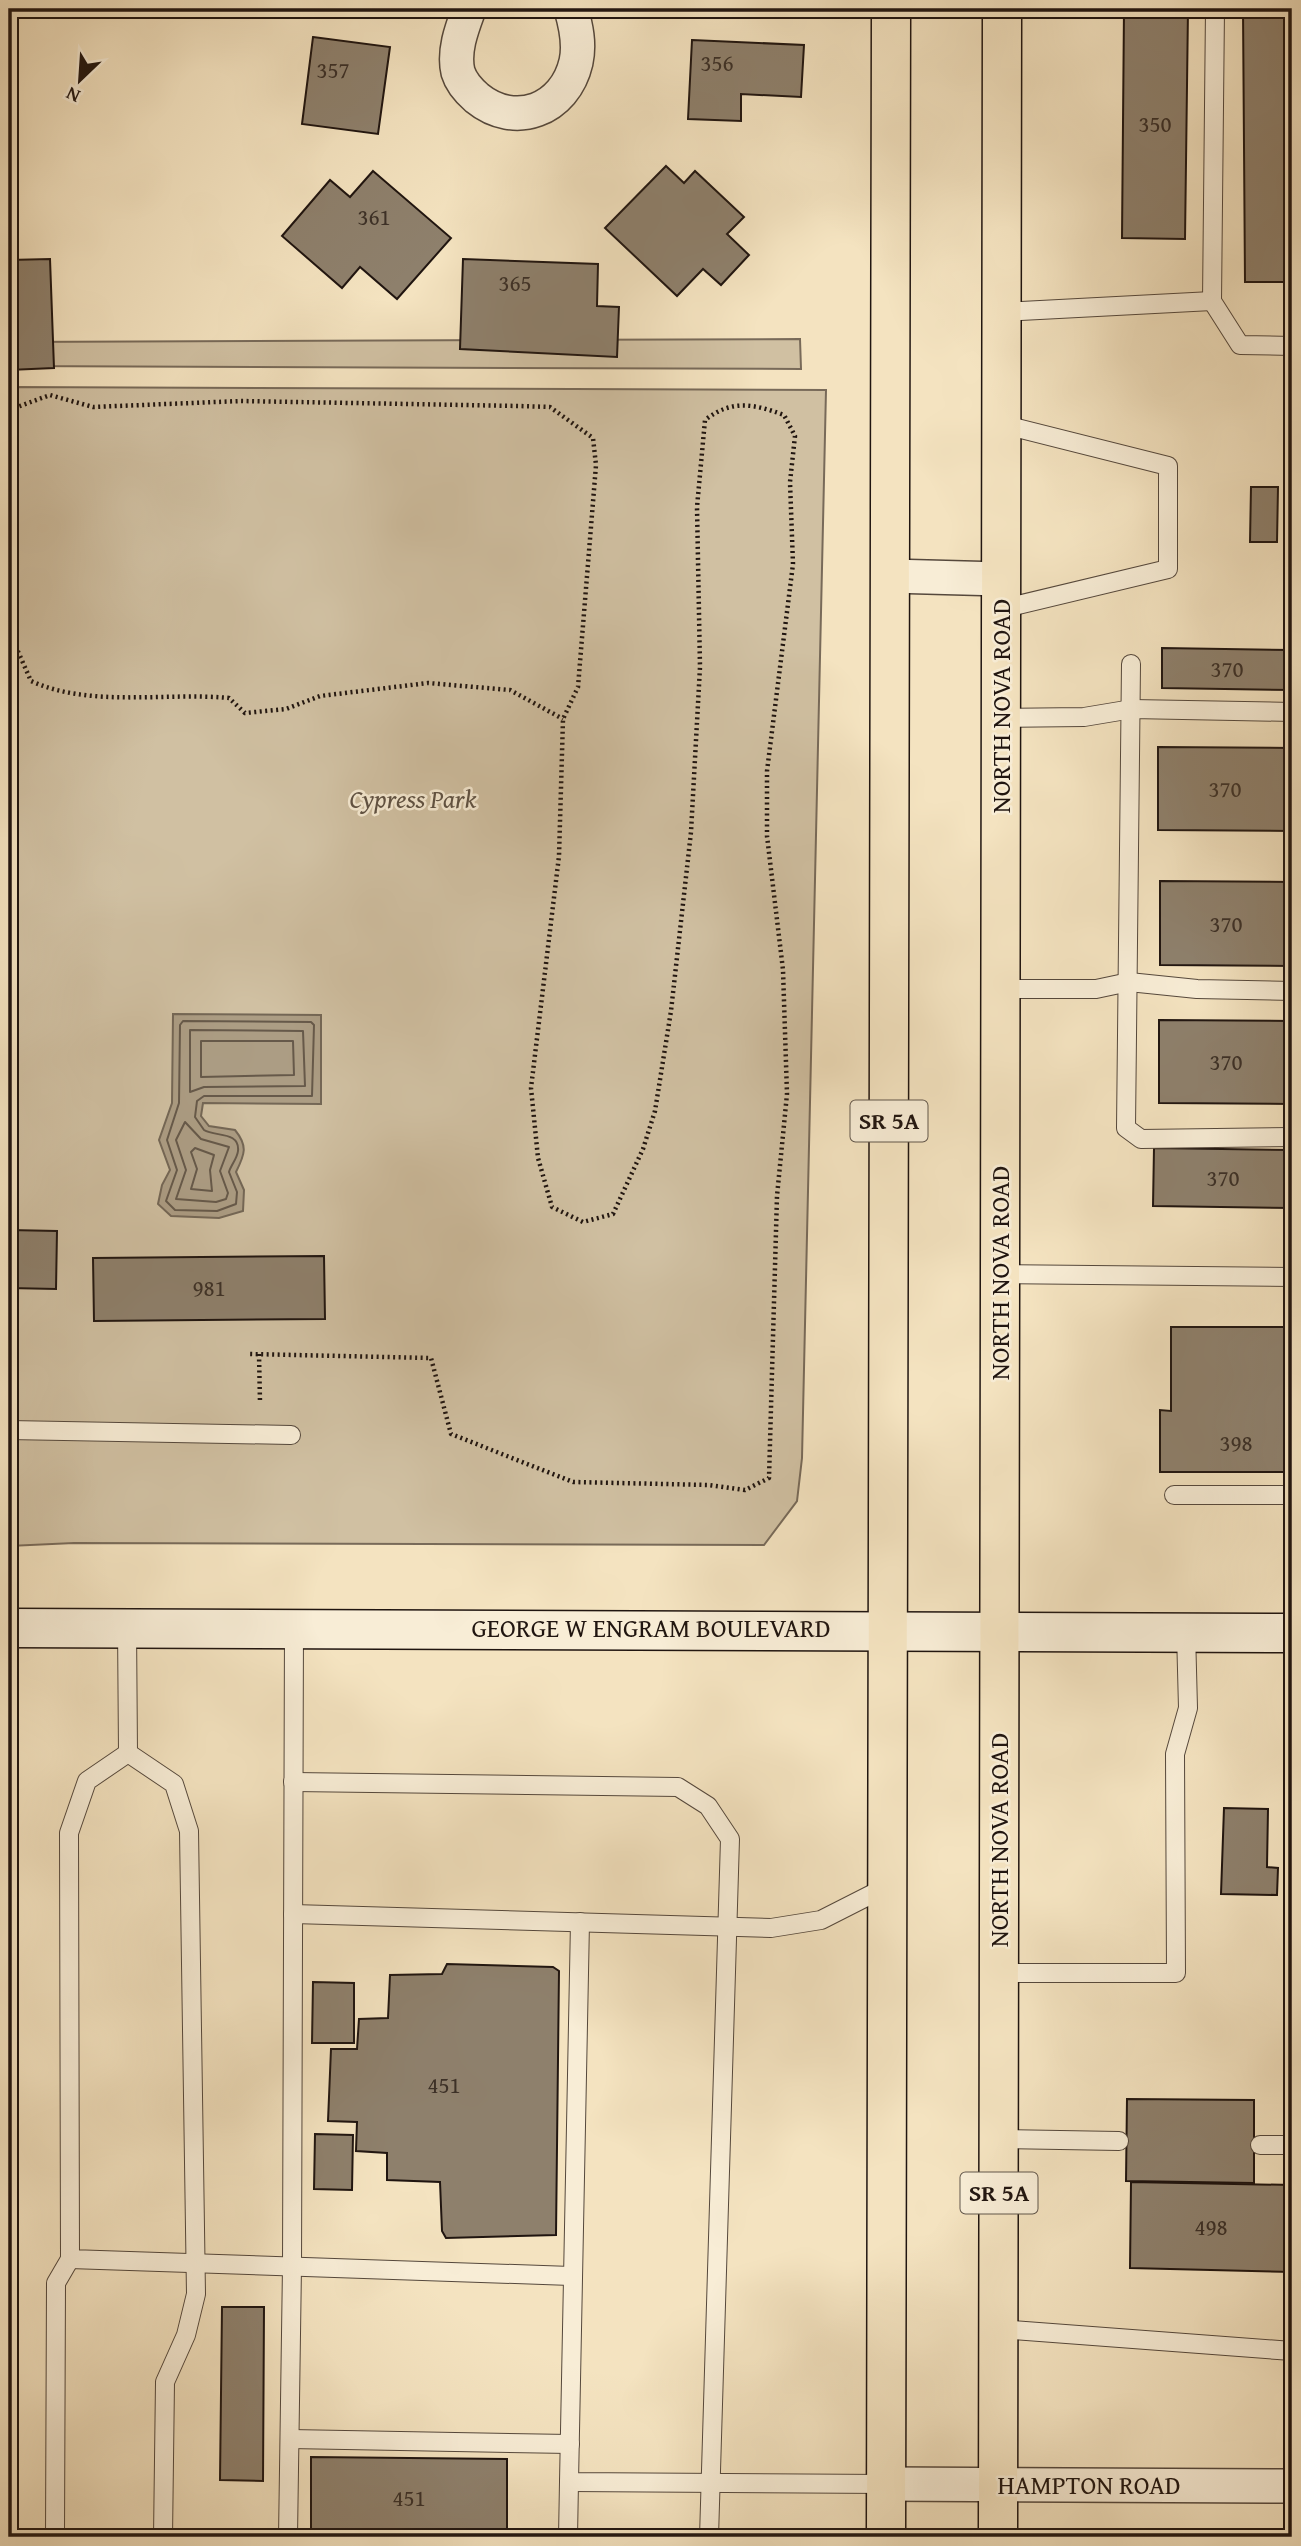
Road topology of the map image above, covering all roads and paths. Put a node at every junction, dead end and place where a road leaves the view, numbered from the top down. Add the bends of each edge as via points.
1 (469, 9) edge
2 (571, 9) edge
3 (891, 9) edge
4 (1002, 9) edge
5 (1215, 9) edge
6 (1212, 301) junction
7 (1001, 312) junction
8 (1292, 346) edge
9 (9, 410) edge
10 (1001, 424) junction
11 (890, 576) junction
12 (1001, 594) junction
13 (9, 631) edge
14 (1131, 664) dead end
15 (1132, 709) junction
16 (1292, 712) edge
17 (1001, 718) junction
18 (563, 719) junction
19 (1129, 982) junction
20 (1000, 989) junction
21 (1292, 990) edge
22 (1292, 1137) edge
23 (1000, 1275) junction
24 (1292, 1276) edge
25 (250, 1354) dead end
26 (259, 1354) junction
27 (9, 1430) edge
28 (260, 1434) junction
29 (291, 1435) dead end
30 (1174, 1494) dead end
31 (1292, 1495) edge
32 (127, 1626) junction
33 (293, 1627) junction
34 (9, 1628) edge
35 (889, 1629) junction
36 (1000, 1630) junction
37 (1186, 1632) junction
38 (1292, 1633) edge
39 (128, 1753) junction
40 (293, 1782) junction
41 (888, 1886) junction
42 (293, 1914) junction
43 (580, 1922) junction
44 (727, 1925) junction
45 (999, 1973) junction
46 (999, 2138) junction
47 (1119, 2141) dead end
48 (1260, 2145) dead end
49 (1292, 2145) edge
50 (70, 2259) junction
51 (195, 2263) junction
52 (292, 2266) junction
53 (571, 2276) junction
54 (998, 2329) junction
55 (1292, 2351) edge
56 (289, 2438) junction
57 (570, 2444) junction
58 (569, 2482) junction
59 (711, 2482) junction
60 (886, 2484) junction
61 (998, 2484) junction
62 (1292, 2486) edge
63 (55, 2537) edge
64 (163, 2537) edge
65 (288, 2537) edge
66 (568, 2537) edge
67 (709, 2537) edge
68 (886, 2537) edge
69 (998, 2537) edge

1 - 2 street via 458,44 458,75 485,105 509,114 542,109 559,97 570,81 578,43
3 - 11 main road, SR 5A
4 - 7 main road, NORTH NOVA ROAD / SR 5A
5 - 6 lane
6 - 7 lane
6 - 8 lane via 1240,345
7 - 10 main road, NORTH NOVA ROAD / SR 5A
9 - 18 path via 50,395 93,407 241,401 550,407 593,438 596,465 578,687
10 - 12 main road, NORTH NOVA ROAD / SR 5A
10 - 12 lane via 1168,466 1168,569
11 - 12 street
11 - 35 main road, SR 5A
12 - 17 main road, NORTH NOVA ROAD / SR 5A
13 - 18 path via 31,681 52,690 229,698 246,713 286,709 320,696 428,683 510,690
14 - 15 lane
15 - 16 lane
15 - 17 lane via 1084,717
15 - 19 lane
17 - 20 main road, NORTH NOVA ROAD / SR 5A
18 - 26 path via 559,856 531,1088 538,1158 552,1207 583,1222 613,1214 643,1149 655,1111 671,1011 691,832 700,667 697,507 705,420 719,410 753,404 784,415 795,436 790,482 793,564 767,771 767,836 783,970 787,1094 777,1196 769,1478 745,1490 573,1482 451,1434 431,1358
19 - 20 lane via 1097,989
19 - 21 lane via 1197,989
19 - 22 lane via 1126,1128 1141,1139
20 - 23 main road, NORTH NOVA ROAD / SR 5A
23 - 24 lane
23 - 36 main road, NORTH NOVA ROAD / SR 5A
25 - 26 path
26 - 28 path
27 - 28 lane
28 - 29 lane
30 - 31 lane
32 - 33 main road, GEORGE W ENGRAM BOULEVARD
32 - 34 main road, GEORGE W ENGRAM BOULEVARD
32 - 39 lane
33 - 35 main road, GEORGE W ENGRAM BOULEVARD
33 - 40 lane
35 - 36 main road, GEORGE W ENGRAM BOULEVARD
35 - 41 main road, SR 5A
36 - 37 main road, GEORGE W ENGRAM BOULEVARD
36 - 45 main road, NORTH NOVA ROAD / SR 5A
37 - 38 main road, GEORGE W ENGRAM BOULEVARD
37 - 45 lane via 1188,1708 1175,1754 1176,1973
39 - 50 lane via 87,1781 69,1833
39 - 51 lane via 174,1784 189,1831
40 - 42 lane
40 - 44 lane via 678,1787 708,1806 730,1839
41 - 44 lane via 821,1920 771,1928
41 - 60 main road, SR 5A
42 - 43 lane
42 - 52 lane
43 - 44 lane
43 - 53 lane
44 - 59 lane
45 - 46 main road, NORTH NOVA ROAD / SR 5A
46 - 47 lane
46 - 54 main road, NORTH NOVA ROAD / SR 5A
48 - 49 lane
50 - 51 lane
50 - 63 lane via 56,2283
51 - 52 lane
51 - 64 lane via 196,2294 186,2335 165,2382
52 - 53 lane
52 - 56 lane
53 - 57 lane
54 - 55 lane
54 - 61 main road, NORTH NOVA ROAD / SR 5A
56 - 57 lane
56 - 65 lane
57 - 58 lane
58 - 59 lane
58 - 66 lane
59 - 60 lane
59 - 67 lane
60 - 61 street, HAMPTON ROAD
60 - 68 main road, SR 5A
61 - 62 street, HAMPTON ROAD
61 - 69 main road, NORTH NOVA ROAD / SR 5A

